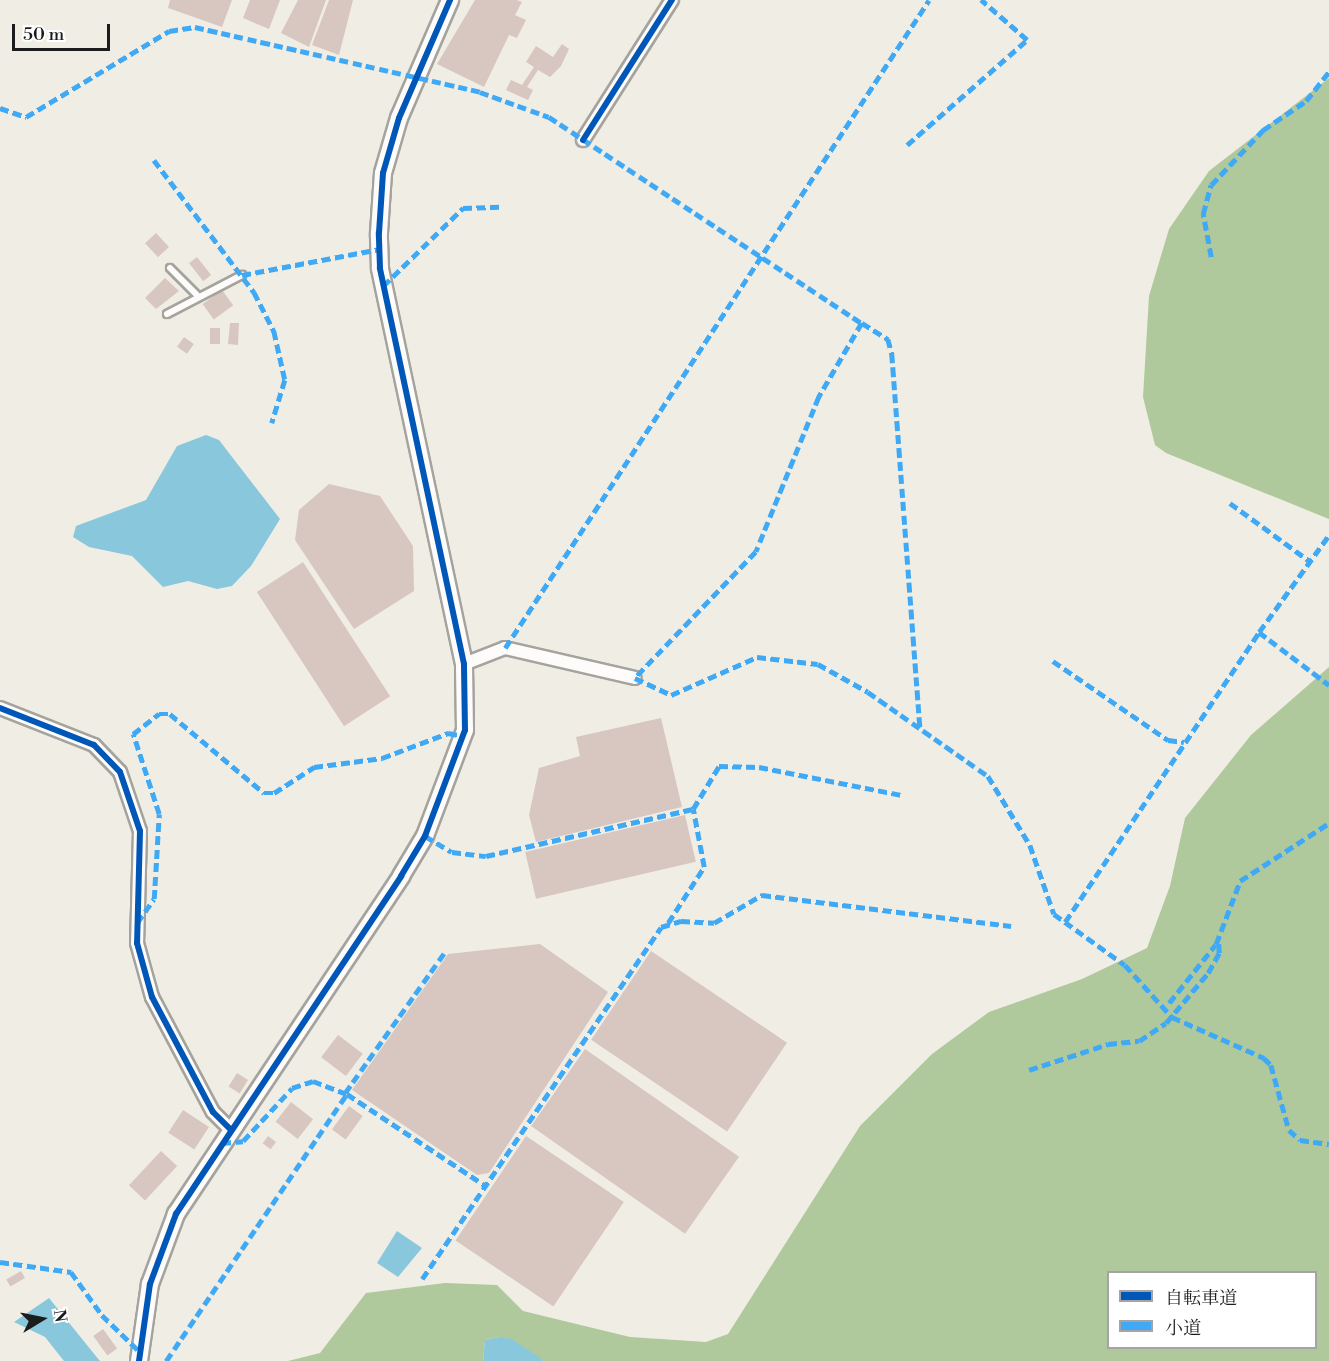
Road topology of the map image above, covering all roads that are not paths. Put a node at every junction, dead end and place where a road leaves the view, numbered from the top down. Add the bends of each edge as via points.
1 (450, 0) edge
2 (672, 0) edge
3 (583, 140) dead end
4 (170, 268) dead end
5 (242, 275) dead end
6 (197, 295) junction
7 (167, 314) dead end
8 (464, 664) junction
9 (635, 678) dead end
10 (0, 708) edge
11 (230, 1129) junction
12 (139, 1361) edge

1 - 8 street via 399,118 383,172 379,233 380,268
2 - 3 street
4 - 6 lane
5 - 6 lane
6 - 7 lane
8 - 9 street via 505,648
8 - 11 street via 464,736 425,836
10 - 11 street via 94,745 120,772 140,831 137,943 152,997 213,1112
11 - 12 street via 176,1214 160,1253 142,1316

